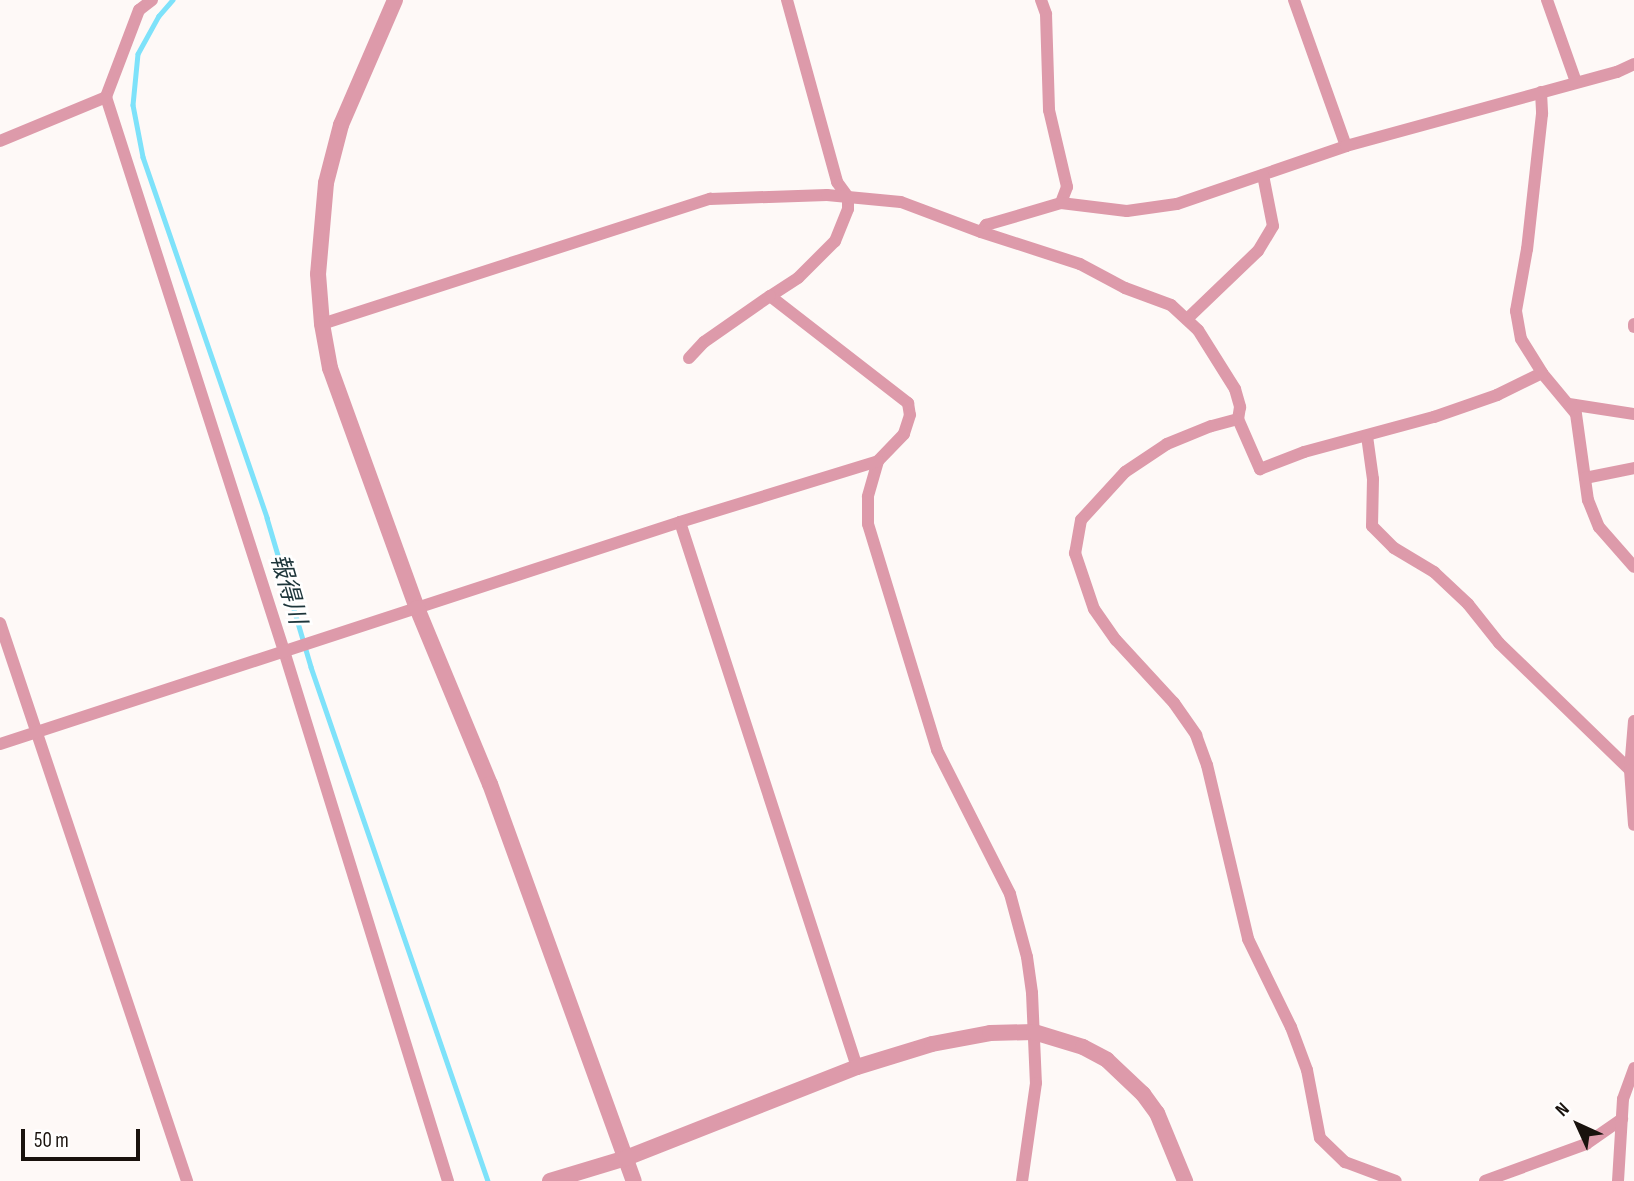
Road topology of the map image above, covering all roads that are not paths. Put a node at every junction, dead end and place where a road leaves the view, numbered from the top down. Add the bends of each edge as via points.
1 (152, 0) edge
2 (395, 0) edge
3 (787, 0) edge
4 (1041, 0) edge
5 (1294, 0) edge
6 (1547, 0) edge
7 (1634, 64) edge
8 (1576, 82) junction
9 (1541, 92) junction
10 (106, 97) junction
11 (0, 141) edge
12 (1346, 146) junction
13 (1263, 175) junction
14 (848, 197) junction
15 (1061, 203) junction
16 (981, 232) junction
17 (770, 296) junction
18 (1187, 319) junction
19 (321, 324) junction
20 (689, 358) dead end
21 (1542, 373) junction
22 (1569, 404) junction
23 (1634, 414) edge
24 (1238, 419) junction
25 (1367, 436) junction
26 (878, 461) junction
27 (1634, 468) edge
28 (1585, 478) junction
29 (680, 522) junction
30 (1634, 567) edge
31 (418, 608) junction
32 (0, 623) edge
33 (289, 649) junction
34 (1634, 720) edge
35 (37, 733) junction
36 (0, 744) edge
37 (1630, 770) junction
38 (1633, 795) edge
39 (1634, 825) edge
40 (1034, 1032) junction
41 (856, 1067) junction
42 (1634, 1068) edge
43 (1622, 1119) junction
44 (625, 1158) junction
45 (187, 1181) edge
46 (449, 1181) edge
47 (550, 1181) edge
48 (634, 1181) edge
49 (1022, 1181) edge
50 (1185, 1181) edge
51 (1396, 1181) edge
52 (1485, 1181) edge
53 (1618, 1181) edge

1 - 10 street via 139,10
2 - 19 street via 341,125 326,183 318,274
3 - 14 street via 837,182
4 - 15 street via 1046,14 1049,110 1067,187
5 - 12 street
6 - 8 street
7 - 8 street
8 - 9 street
9 - 12 street
9 - 21 street via 1529,236 1516,311 1521,339
10 - 11 street
10 - 33 street
12 - 13 street
13 - 15 street via 1177,204 1127,211
13 - 18 street via 1273,226 1258,251
14 - 16 street via 901,202
14 - 17 street via 835,241 798,278
14 - 19 street via 710,199
15 - 16 street via 986,225
16 - 18 street via 1080,264 1125,288 1171,304
17 - 20 street via 704,342
17 - 26 street via 908,403 910,415 904,434
18 - 24 street via 1235,389
19 - 31 street via 342,408
21 - 22 street
21 - 25 street via 1497,395
22 - 23 street
22 - 28 street via 1581,431
24 - 25 street via 1260,469
24 - 51 street via 1167,444 1125,472 1081,520 1075,553 1094,608 1196,735 1248,939 1292,1027 1307,1070 1321,1138 1345,1162
25 - 37 street via 1373,479 1372,526 1468,604 1499,643
26 - 29 street
26 - 40 street via 868,524 937,750 1010,894 1027,957
27 - 28 street
28 - 30 street via 1598,527
29 - 31 street
29 - 41 street
31 - 33 street
31 - 44 street via 490,784
32 - 35 street
33 - 35 street
33 - 46 street
34 - 37 street
35 - 36 street
35 - 45 street
37 - 38 street
38 - 39 street
40 - 41 street via 990,1033 932,1044
40 - 49 street via 1035,1110
40 - 50 street via 1083,1047 1107,1060 1143,1094 1157,1113
41 - 44 street
42 - 43 street via 1623,1099
43 - 52 street via 1586,1144
43 - 53 street
44 - 47 street
44 - 48 street

